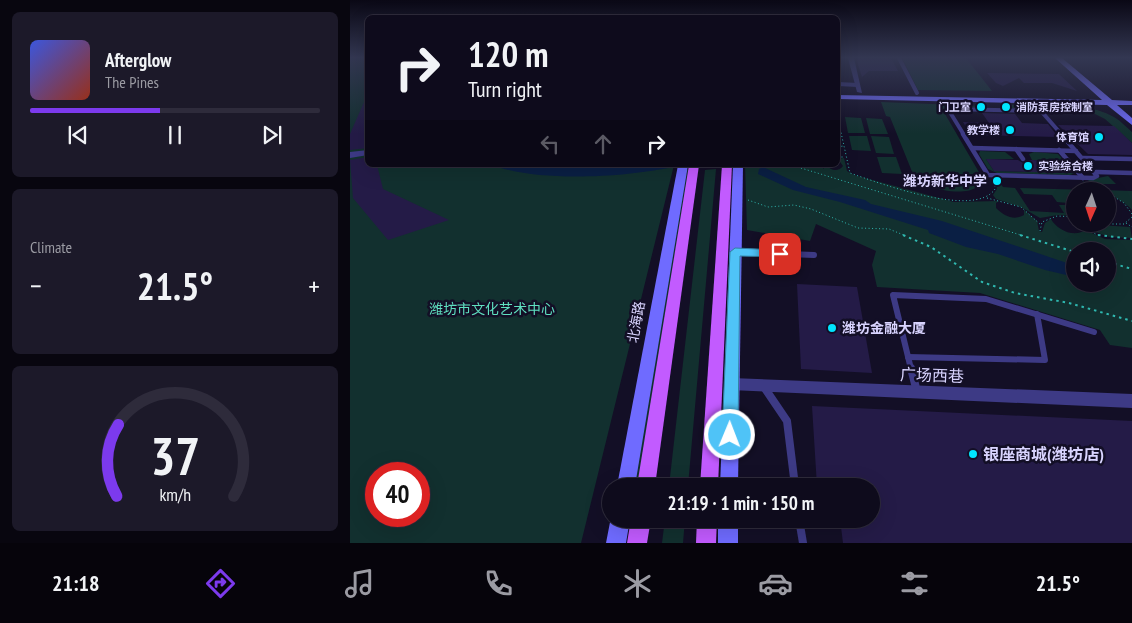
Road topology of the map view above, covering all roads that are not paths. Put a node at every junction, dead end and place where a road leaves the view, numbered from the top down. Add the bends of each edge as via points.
1 (858, 83) edge
2 (912, 83) edge
3 (1087, 83) edge
4 (840, 84) edge
5 (859, 88) junction
6 (840, 92) edge
7 (917, 93) junction
8 (840, 97) edge
9 (1132, 98) edge
10 (989, 100) junction
11 (1106, 100) junction
12 (1132, 103) edge
13 (996, 110) junction
14 (1132, 122) edge
15 (972, 148) junction
16 (1016, 149) junction
17 (1060, 150) junction
18 (1076, 151) junction
19 (365, 152) edge
20 (350, 155) edge
21 (1083, 158) junction
22 (1023, 159) dead end
23 (1132, 159) edge
24 (683, 167) edge
25 (694, 167) edge
26 (727, 167) edge
27 (738, 167) edge
28 (1096, 172) junction
29 (1132, 174) edge
30 (1083, 178) junction
31 (731, 194) junction
32 (735, 252) junction
33 (814, 255) dead end
34 (1036, 314) junction
35 (1094, 332) dead end
36 (717, 343) junction
37 (732, 344) junction
38 (908, 357) junction
39 (715, 384) junction
40 (731, 384) junction
41 (762, 385) junction
42 (917, 392) junction
43 (1132, 401) edge
44 (627, 478) edge
45 (647, 478) edge
46 (709, 478) edge
47 (729, 478) edge
48 (794, 478) edge
49 (618, 528) edge
50 (640, 528) edge
51 (707, 528) edge
52 (728, 528) edge
53 (801, 528) edge
54 (616, 543) edge
55 (637, 543) edge
56 (706, 543) edge
57 (728, 543) edge
58 (802, 543) edge

1 - 5 street
2 - 7 lane
3 - 11 street
4 - 5 lane
5 - 6 street
5 - 7 street
7 - 11 street
8 - 10 street
9 - 11 street
10 - 11 street
10 - 13 lane
11 - 12 street
11 - 14 street
13 - 15 lane via 948,109
13 - 18 lane via 1041,111
15 - 16 lane
15 - 30 lane via 988,175
16 - 17 lane
16 - 22 lane
17 - 18 lane
17 - 30 lane
18 - 21 lane
19 - 20 street
21 - 23 lane
21 - 28 lane
24 - 44 street, 北海路
25 - 45 main road
26 - 31 main road
27 - 31 street
28 - 29 lane
28 - 30 lane via 1094,178
31 - 32 street
31 - 36 main road
32 - 33 lane
32 - 37 street
34 - 35 lane
34 - 38 lane via 1045,360
34 - 38 lane via 986,299 893,294
36 - 37 street
36 - 39 main road
37 - 40 street
38 - 42 lane
39 - 40 street
39 - 46 main road
40 - 41 street, 广场西巷
40 - 47 street
41 - 42 street, 广场西巷
41 - 48 lane via 787,421
42 - 43 street, 广场西巷
49 - 54 street
50 - 55 main road
51 - 56 main road
52 - 57 street
53 - 58 lane

